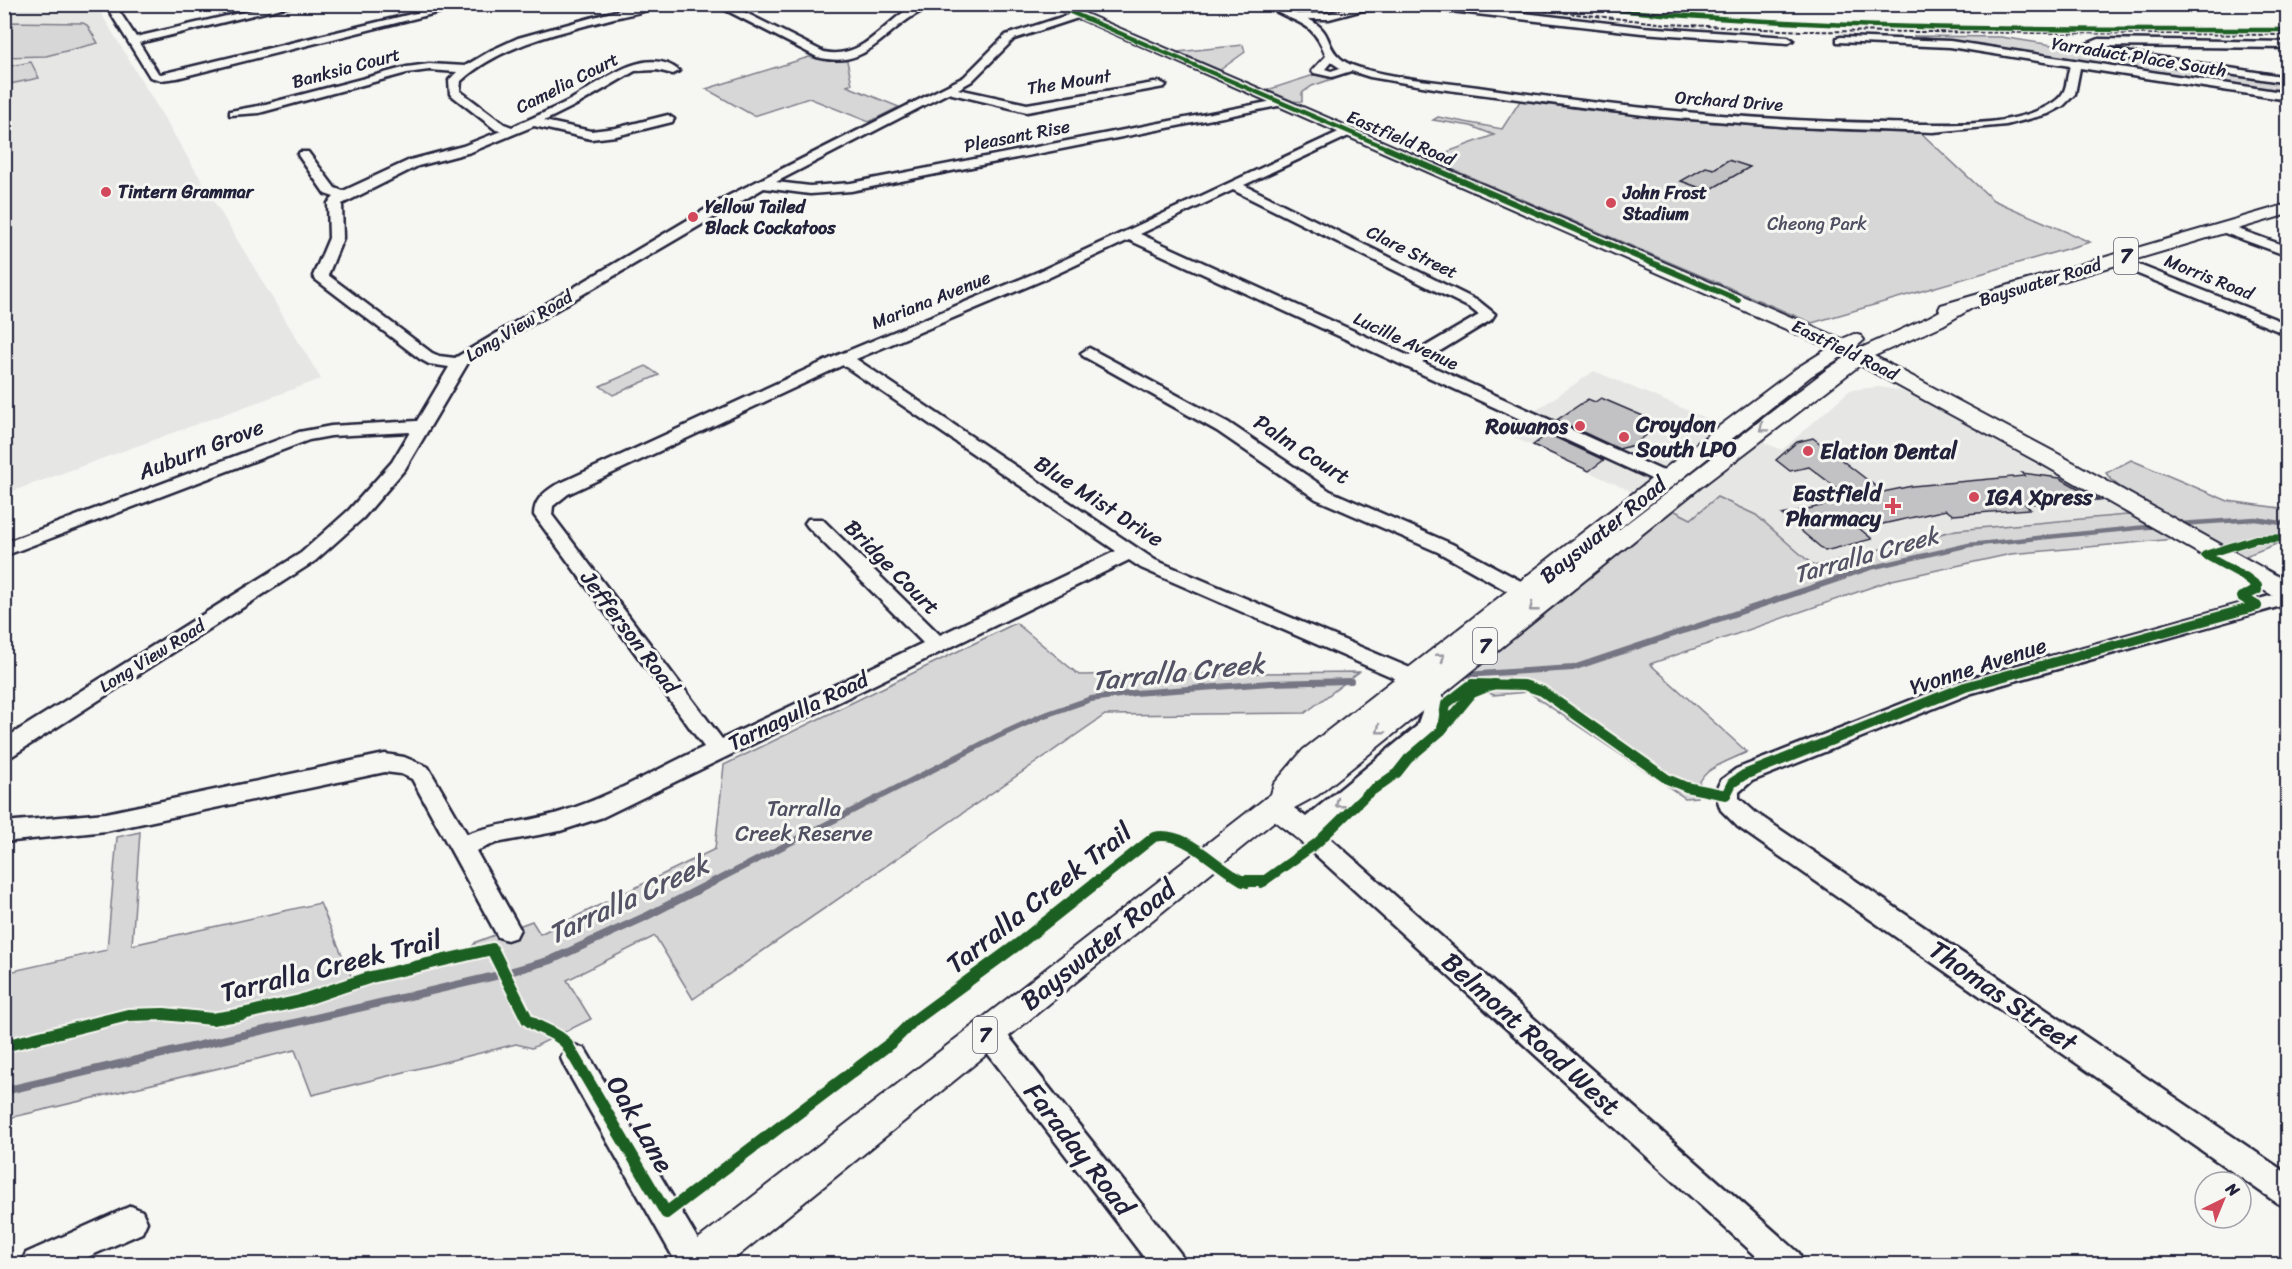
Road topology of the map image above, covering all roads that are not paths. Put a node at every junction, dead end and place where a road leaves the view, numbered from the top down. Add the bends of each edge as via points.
1 (134, 4) edge
2 (292, 4) edge
3 (467, 4) edge
4 (654, 4) edge
5 (719, 4) edge
6 (904, 4) edge
7 (934, 4) edge
8 (1053, 4) edge
9 (1270, 4) edge
10 (111, 7) edge
11 (917, 9) junction
12 (1077, 15) junction
13 (1299, 16) junction
14 (1329, 16) junction
15 (1312, 25) junction
16 (1788, 40) dead end
17 (1841, 40) dead end
18 (133, 41) junction
19 (2288, 45) edge
20 (1331, 56) junction
21 (2076, 64) junction
22 (1350, 68) junction
23 (468, 70) junction
24 (673, 71) dead end
25 (2288, 80) edge
26 (1160, 85) dead end
27 (948, 90) junction
28 (2288, 97) edge
29 (1278, 103) junction
30 (234, 113) dead end
31 (668, 119) dead end
32 (532, 122) junction
33 (513, 131) junction
34 (1347, 132) junction
35 (303, 155) dead end
36 (761, 184) junction
37 (1234, 186) junction
38 (344, 196) junction
39 (2288, 209) edge
40 (2224, 228) junction
41 (1130, 235) junction
42 (2288, 252) edge
43 (2115, 260) junction
44 (1965, 305) junction
45 (1778, 318) junction
46 (2288, 330) edge
47 (1911, 333) junction
48 (1866, 334) junction
49 (1842, 346) junction
50 (1089, 353) dead end
51 (1860, 356) junction
52 (844, 358) junction
53 (459, 363) junction
54 (1408, 363) junction
55 (1804, 372) junction
56 (1833, 374) junction
57 (1917, 385) junction
58 (423, 426) junction
59 (1666, 479) junction
60 (1694, 481) junction
61 (543, 515) joint
62 (815, 523) dead end
63 (4, 550) edge
64 (1128, 553) junction
65 (1525, 592) junction
66 (2288, 595) edge
67 (936, 645) junction
68 (1423, 683) junction
69 (4, 750) edge
70 (718, 750) junction
71 (1726, 795) joint
72 (1273, 806) junction
73 (1306, 831) junction
74 (4, 832) edge
75 (461, 846) junction
76 (507, 929) dead end
77 (989, 1033) junction
78 (575, 1058) dead end
79 (2288, 1192) edge
80 (131, 1222) dead end
81 (37, 1264) edge
82 (697, 1264) edge
83 (1169, 1264) edge
84 (1788, 1264) edge

1 - 10 street
2 - 18 street
3 - 18 street via 162,77 154,75
4 - 23 street via 522,40
5 - 11 street via 832,57 858,52
6 - 11 street
7 - 11 street
8 - 12 main road, Eastfield Road
9 - 13 street
10 - 18 street
12 - 27 street, Long View Road via 1010,37 968,79
12 - 29 main road, Eastfield Road
13 - 14 street
13 - 15 street
14 - 15 street
14 - 16 street via 1363,7 1424,5 1642,30
15 - 20 street via 1324,37
17 - 21 street, Yarraduct Place South via 1927,41
19 - 25 street via 2090,44 2103,52
20 - 22 street
20 - 22 street via 1318,71 1332,74
21 - 22 street, Orchard Drive via 2069,94 2048,109 1983,126 1933,128 1774,123 1661,114 1465,89
21 - 28 street, Yarraduct Place South
23 - 30 street, Banksia Court via 406,70
23 - 33 street via 453,83 454,92 500,127
24 - 32 street, Camelia Court via 650,67 617,74 577,101
26 - 27 street, The Mount via 1034,108
27 - 36 street, Long View Road
29 - 34 main road, Eastfield Road
29 - 36 street, Pleasant Rise via 850,187 810,190
31 - 32 street via 602,134 580,134
32 - 33 street, Camelia Court
33 - 38 street, Camelia Court via 414,163
34 - 37 street, Mariana Avenue
34 - 45 main road, Eastfield Road
35 - 38 street via 330,191
36 - 53 street, Long View Road via 463,357
37 - 41 street, Mariana Avenue
37 - 54 street, Clare Street via 1487,314
38 - 53 street via 335,202 336,238 320,276 426,357
39 - 40 main road, Bayswater Road / 7
40 - 42 street
40 - 43 main road, Bayswater Road / 7
41 - 52 street, Mariana Avenue
41 - 54 street, Lucille Avenue
43 - 44 main road, Bayswater Road / 7
43 - 46 street, Morris Road
44 - 47 main road, Bayswater Road / 7
44 - 48 main road, Bayswater Road / 7 via 1923,314
45 - 48 main road via 1832,331
45 - 49 main road, Eastfield Road
45 - 55 main road via 1809,339
47 - 51 main road, Bayswater Road / 7
47 - 57 main road via 1892,358 1896,367
48 - 49 main road, Bayswater Road / 7
49 - 51 main road, Eastfield Road
49 - 55 main road, Bayswater Road / 7
50 - 65 street, Palm Court via 1223,427 1323,495 1445,548
51 - 56 main road, Bayswater Road / 7
51 - 57 main road, Eastfield Road
52 - 61 street, Mariana Avenue via 561,490 544,504
52 - 64 street, Blue Mist Drive
53 - 58 street, Long View Road
54 - 59 street, Lucille Avenue
55 - 59 main road, Bayswater Road / 7
56 - 57 main road
56 -> 60 main road, Bayswater Road / 7
57 - 66 main road, Eastfield Road
58 - 63 street, Auburn Grove via 331,431 294,440
58 - 69 street, Long View Road via 399,465 356,514 308,558
59 - 60 main road
59 - 65 main road, Bayswater Road / 7
60 -> 68 main road, Bayswater Road / 7
61 - 70 street, Jefferson Road
62 - 67 street, Bridge Court
64 - 67 street, Tarnagulla Road
64 - 68 street, Blue Mist Drive
68 -> 65 main road, Bayswater Road / 7
66 - 71 street, Yvonne Avenue via 1965,687 1744,775 1728,787
67 - 70 street, Tarnagulla Road
68 - 72 main road, Bayswater Road / 7 via 1308,788
68 -> 73 street via 1434,709 1427,730
70 - 75 street, Tarnagulla Road via 594,810
71 - 79 street, Thomas Street via 1729,804 1747,820
72 - 73 street, Belmont Road West
72 - 77 main road, Bayswater Road / 7
73 - 84 street, Belmont Road West
74 - 75 street via 106,822 386,763 411,767 420,773
75 - 76 street
77 - 82 main road, Bayswater Road / 7
77 - 83 street, Faraday Road
78 - 82 street, Oak Lane
80 - 81 street

